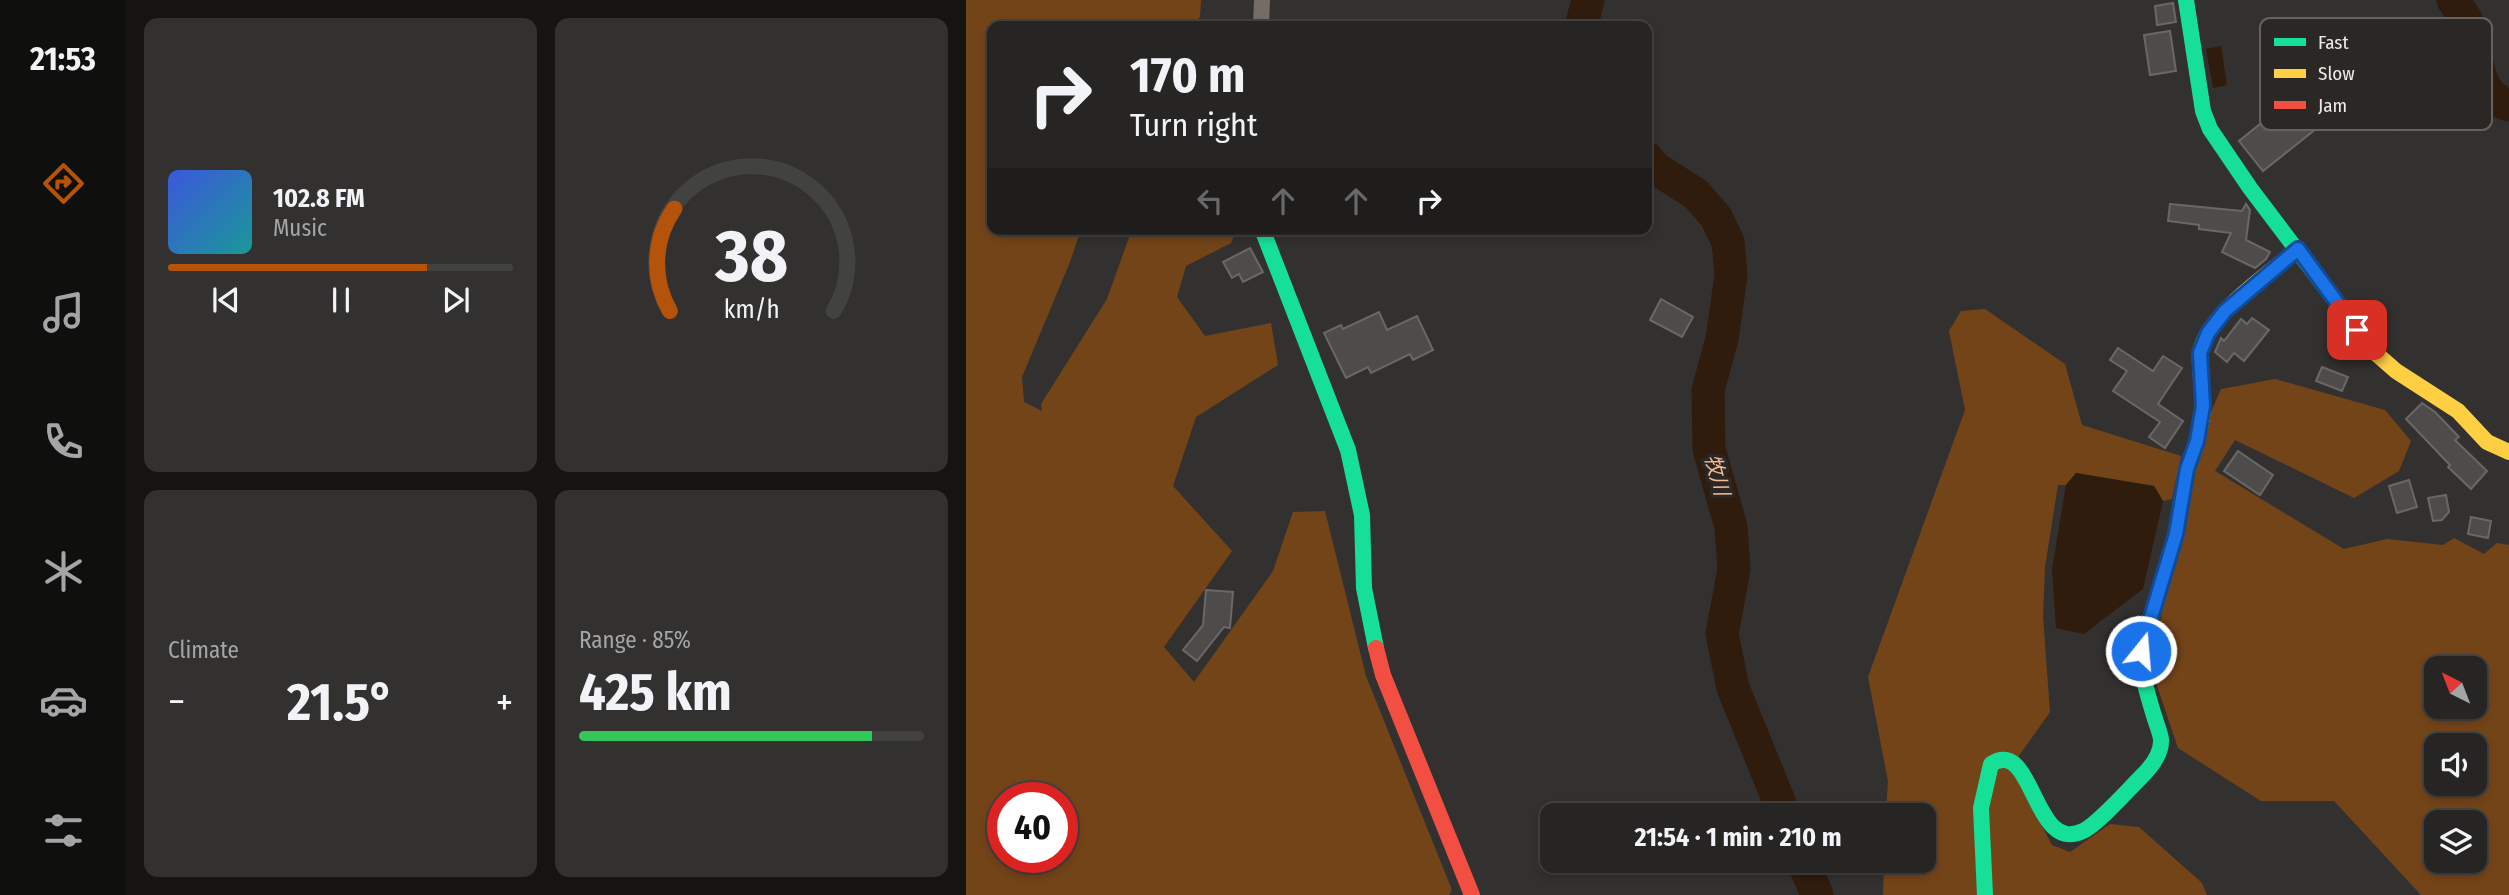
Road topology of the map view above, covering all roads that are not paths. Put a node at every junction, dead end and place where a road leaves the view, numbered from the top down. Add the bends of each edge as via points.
1 (1262, 0) edge
2 (2186, 0) edge
3 (1261, 21) edge
4 (1264, 235) edge
5 (2298, 249) junction
6 (2509, 452) edge
7 (1472, 895) edge
8 (1985, 895) edge

1 - 3 street
2 - 5 street via 2203,111 2210,129
4 - 7 street via 1348,450 1362,515 1364,588 1383,675
5 - 6 street via 2372,350 2458,411 2487,442
5 - 8 street via 2225,311 2200,353 2203,406 2197,441 2187,469 2176,534 2141,651 2141,670 2161,740 2158,755 2086,830 2072,835 2056,830 2046,818 2014,763 2008,758 1991,764 1981,808

